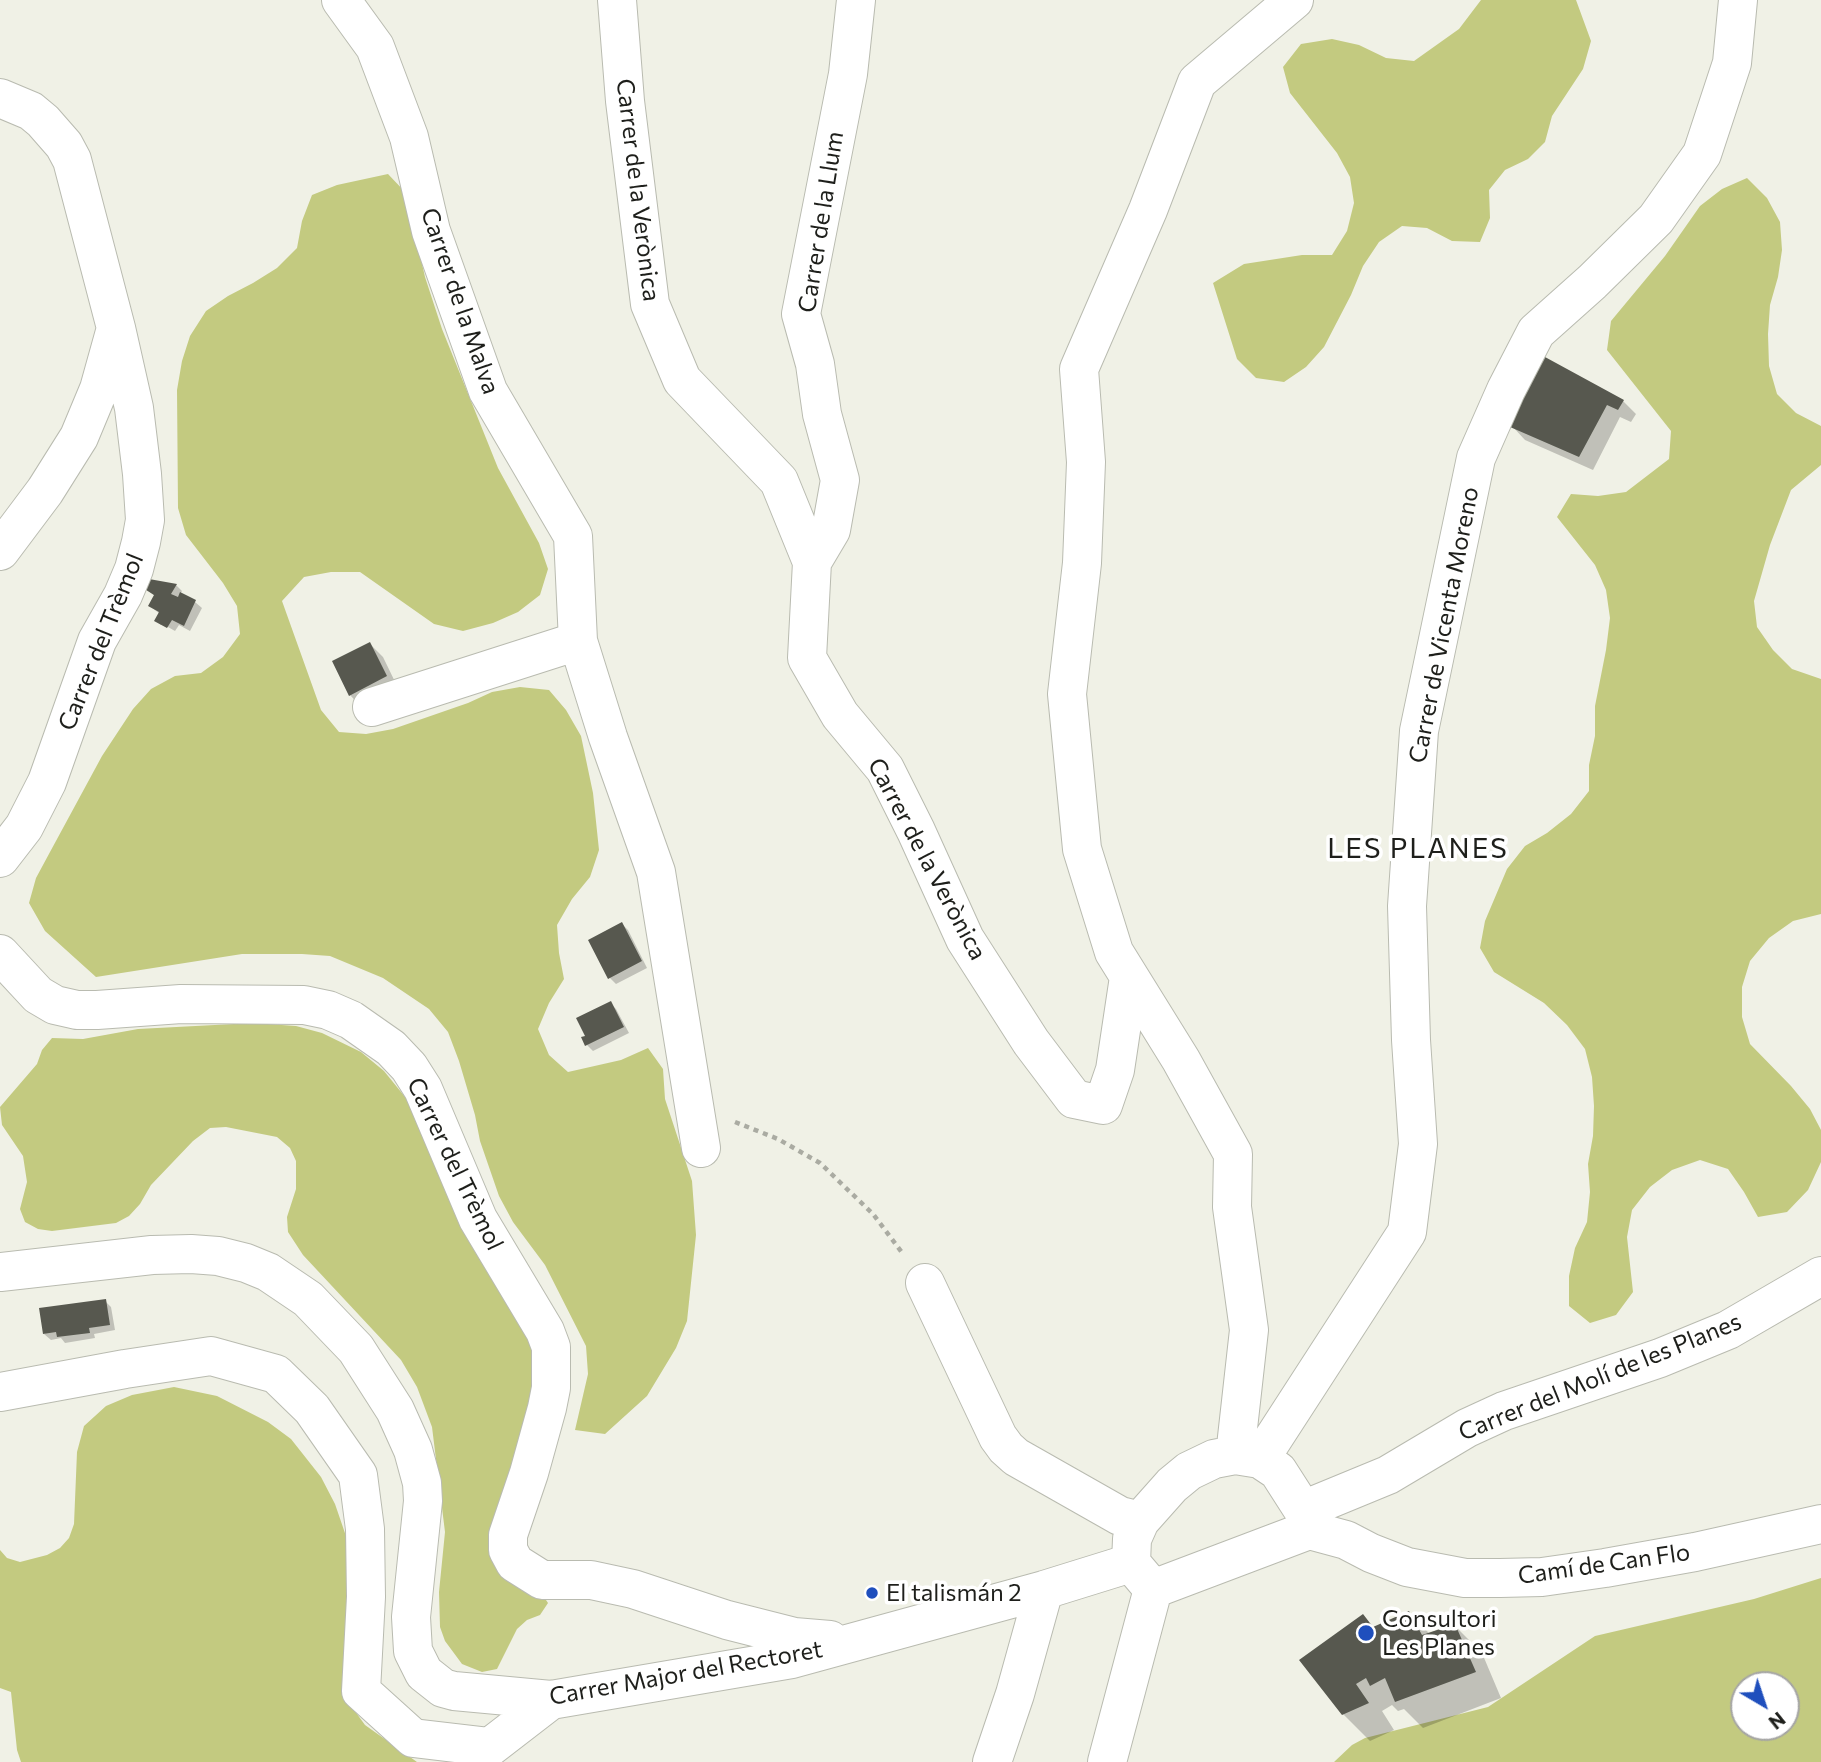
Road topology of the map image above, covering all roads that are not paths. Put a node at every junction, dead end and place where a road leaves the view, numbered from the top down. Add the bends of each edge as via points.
1 (341, 0) edge
2 (617, 0) edge
3 (856, 0) edge
4 (1294, 0) edge
5 (1738, 0) edge
6 (0, 98) edge
7 (116, 328) junction
8 (0, 551) edge
9 (812, 562) junction
10 (579, 641) junction
11 (372, 707) dead end
12 (0, 858) edge
13 (0, 954) edge
14 (1129, 977) junction
15 (698, 1132) road end
16 (0, 1272) edge
17 (1821, 1276) edge
18 (925, 1283) road end
19 (0, 1392) edge
20 (1248, 1457) junction
21 (1306, 1520) junction
22 (1140, 1521) junction
23 (1821, 1524) edge
24 (1142, 1576) junction
25 (1044, 1590) junction
26 (851, 1642) junction
27 (551, 1700) junction
28 (992, 1762) edge
29 (1107, 1762) edge

1 - 10 street, Carrer de la Malva via 375,47 404,124 431,232 488,391 573,536
2 - 9 street, Carrer de la Verònica via 650,304 682,380 779,481
3 - 9 street, Carrer de la Llum via 848,74 801,314 840,480 831,530
4 - 14 street via 1197,82 1079,369 1086,462 1083,550 1067,695 1082,849 1114,952
5 - 20 street, Carrer de Vicenta Moreno via 1732,63 1702,154 1656,219 1536,332 1476,458 1419,731 1407,906 1418,1144 1407,1232
6 - 7 street, Carrer del Trèmol via 43,121 72,160
7 - 8 street via 99,389 79,437
7 - 12 street, Carrer del Trèmol via 134,408 142,474 141,542 134,569 97,641 47,782 24,827
9 - 14 street, Carrer de la Verònica via 807,657 840,715 885,769 965,939 1031,1042 1074,1098 1103,1105 1115,1070
10 - 11 street
10 - 15 street, Carrer de la Malva via 656,872
13 - 26 street, Carrer del Trèmol via 38,995 55,1006 97,1010 181,1004 304,1005 351,1020 391,1048 423,1088 478,1219 551,1348 547,1408 508,1535 508,1550 515,1563 542,1580 591,1580 794,1637
14 - 20 street via 1233,1154 1232,1207 1249,1330
16 - 27 street, Carrer Major del Rectoret via 152,1255 218,1256 268,1272 308,1299 356,1349 382,1387 419,1466 423,1518 411,1617 417,1663 433,1682 454,1692
17 - 21 street, Carrer del Molí de les Planes via 1728,1329 1467,1428
18 - 22 street via 1006,1448 1120,1516
19 - 27 street via 211,1356 276,1374 312,1409 358,1475 366,1583 361,1691 413,1738 490,1747
20 - 21 street via 1278,1471
20 - 22 street via 1214,1459 1189,1471
21 - 23 street, Camí de Can Flo via 1407,1567 1465,1578 1542,1577 1605,1568
21 - 24 street, Carrer del Molí de les Planes
22 - 24 street via 1132,1539
24 - 25 street, Carrer Major del Rectoret
24 - 29 street
25 - 26 street, Carrer Major del Rectoret
25 - 28 street
26 - 27 street, Carrer Major del Rectoret via 792,1659

